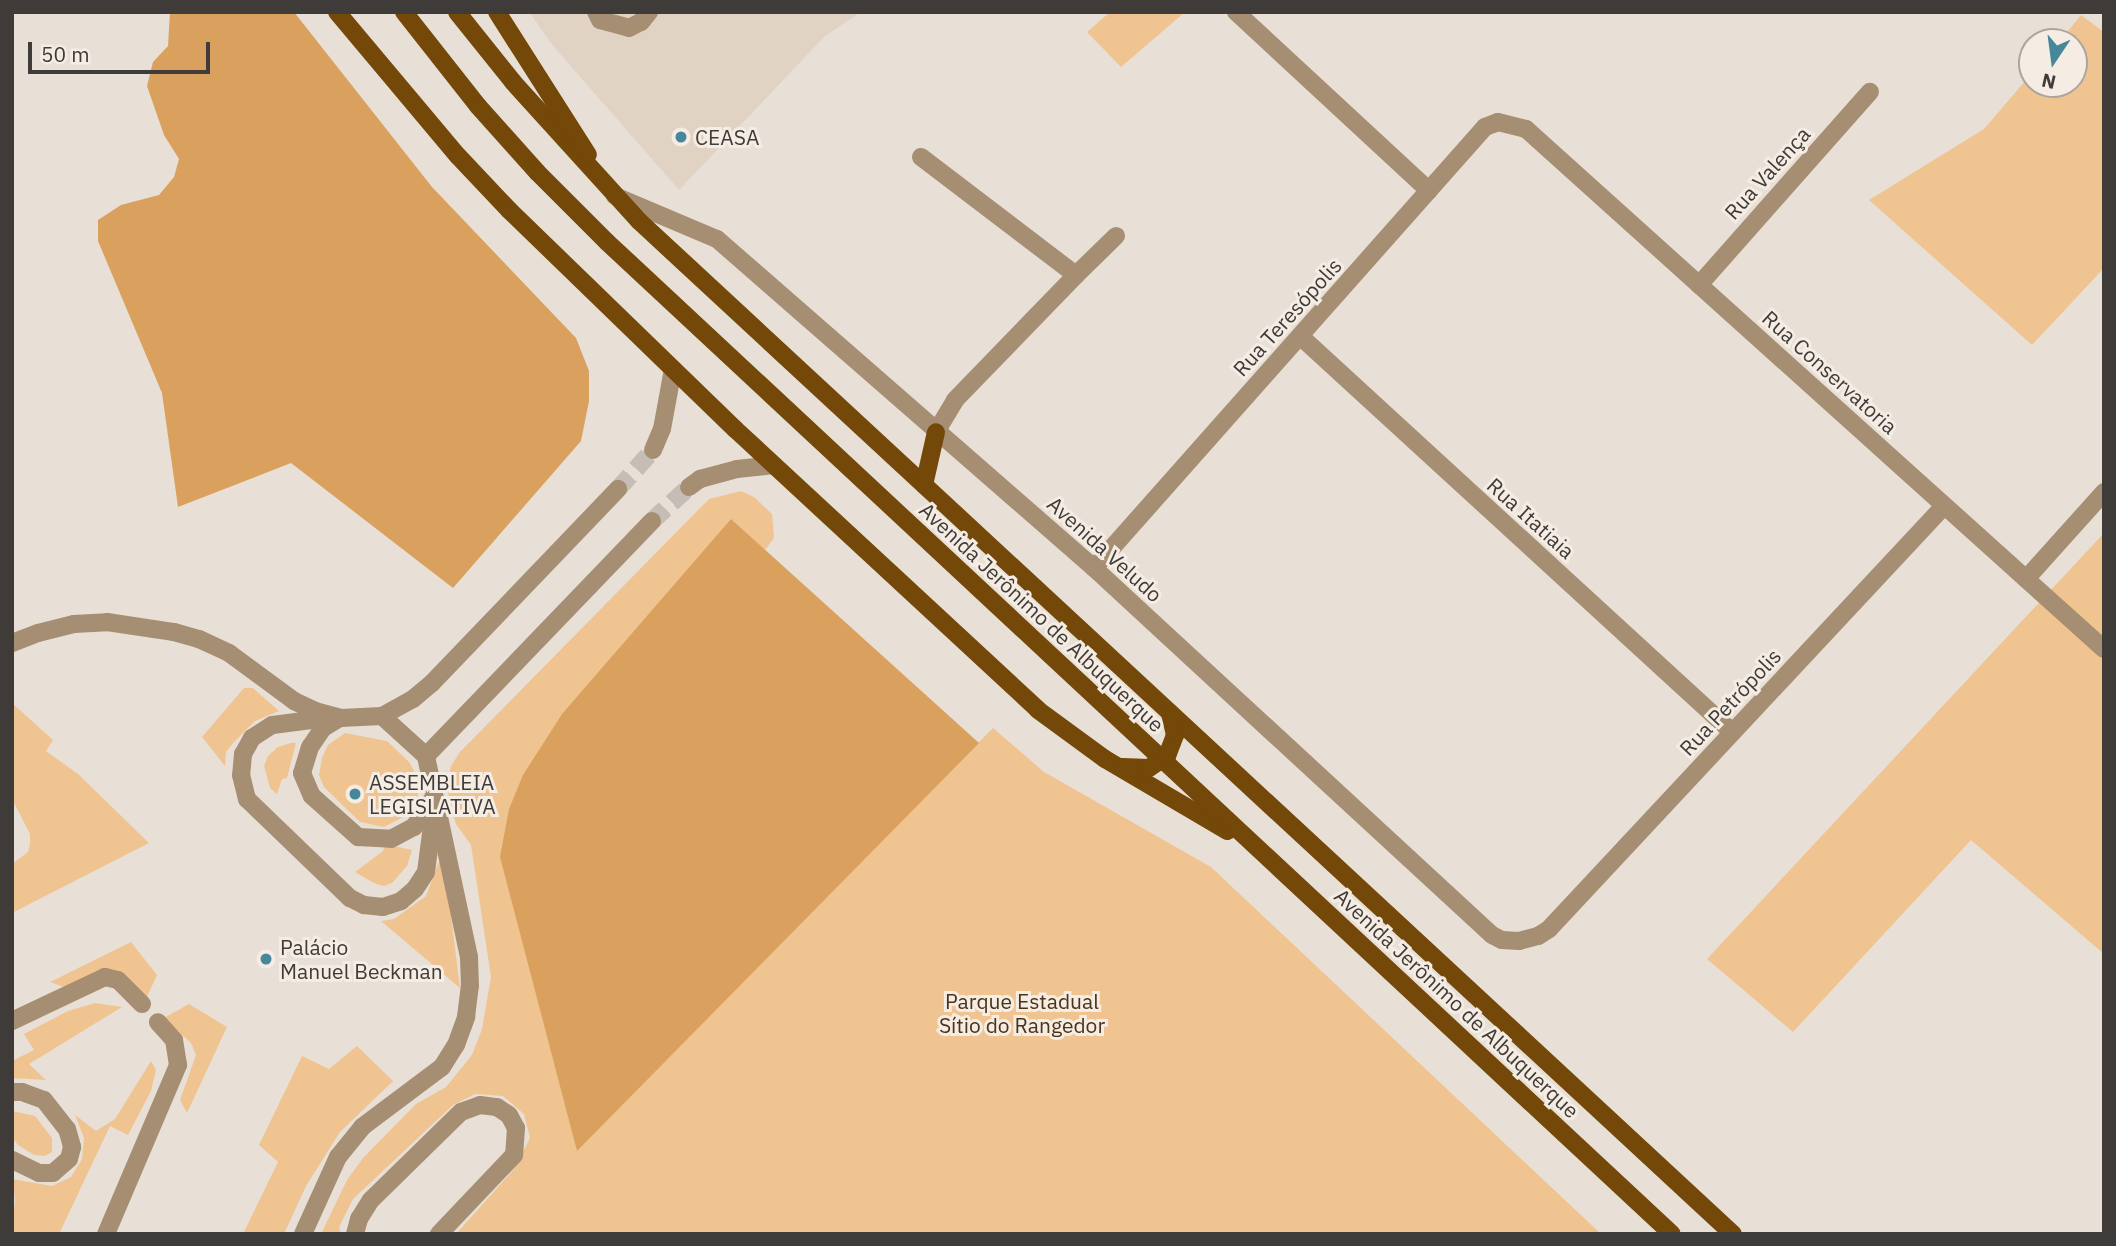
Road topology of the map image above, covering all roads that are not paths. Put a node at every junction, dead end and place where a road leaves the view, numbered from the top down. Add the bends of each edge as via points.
1 (337, 12) edge
2 (404, 12) edge
3 (457, 12) edge
4 (497, 12) edge
5 (596, 12) edge
6 (649, 12) edge
7 (1237, 12) edge
8 (1870, 92) dead end
9 (1526, 129) joint
10 (921, 157) dead end
11 (1429, 191) junction
12 (615, 196) junction
13 (1116, 236) dead end
14 (1076, 275) junction
15 (1699, 285) junction
16 (1300, 336) junction
17 (673, 369) junction
18 (936, 432) junction
19 (653, 450) tunnel mouth
20 (774, 466) junction
21 (924, 485) junction
22 (689, 487) tunnel mouth
23 (618, 489) tunnel mouth
24 (2104, 492) edge
25 (1944, 506) junction
26 (652, 521) tunnel mouth
27 (1094, 568) junction
28 (2026, 579) junction
29 (12, 643) edge
30 (2104, 649) edge
31 (1170, 713) junction
32 (382, 716) junction
33 (341, 718) junction
34 (1732, 732) junction
35 (426, 756) junction
36 (1163, 761) junction
37 (1118, 766) junction
38 (434, 795) junction
39 (1258, 850) junction
40 (1549, 929) joint
41 (142, 1004) dead end
42 (12, 1021) edge
43 (158, 1022) dead end
44 (12, 1092) edge
45 (12, 1160) edge
46 (106, 1234) edge
47 (303, 1234) edge
48 (355, 1234) edge
49 (439, 1234) edge
50 (1672, 1234) edge
51 (1733, 1234) edge

1 - 17 main road via 475,174
2 - 36 main road, Avenida Jerônimo de Albuquerque via 478,106 607,242
3 - 12 main road, Avenida Jerônimo de Albuquerque
4 - 12 main road, Avenida Jerônimo de Albuquerque
5 - 6 street via 600,20 629,28
7 - 11 street
8 - 15 street, Rua Valença
9 - 11 street, Rua Teresópolis via 1498,122 1485,127
9 - 15 street, Rua Conservatoria
10 - 14 street
11 - 16 street, Rua Teresópolis
12 - 18 street, Avenida Veludo via 717,239
12 - 21 main road, Avenida Jerônimo de Albuquerque
13 - 14 street
14 - 18 street via 955,400
15 - 25 street, Rua Conservatoria
16 - 27 street, Rua Teresópolis
16 - 34 street, Rua Itatiaia
17 - 19 street via 662,429
17 - 20 main road
18 - 21 main road
18 - 27 street, Avenida Veludo
20 - 22 street via 737,469 700,479
20 - 37 main road via 1048,719
21 - 31 main road, Avenida Jerônimo de Albuquerque
23 - 32 street via 432,683
24 - 28 street
25 - 28 street, Rua Conservatoria
25 - 34 street, Rua Petrópolis
26 - 35 street
27 - 40 street, Avenida Veludo via 1492,935 1519,941
28 - 30 street, Rua Conservatoria
29 - 33 street via 74,624 107,622 174,632 229,653 294,701
31 - 36 main road via 1174,741
31 - 51 main road, Avenida Jerônimo de Albuquerque
32 - 33 street
32 - 35 street
33 - 38 street via 323,728 310,747 302,774 312,796 358,837 390,839 414,827
33 - 38 street via 272,725 252,738 243,754 241,775 247,799 350,898 383,907 401,901 426,872
34 - 40 street, Rua Petrópolis
35 - 38 street
36 - 37 main road via 1142,769
36 - 39 main road, Avenida Jerônimo de Albuquerque
37 - 39 main road
38 - 47 street via 469,957 466,1017 442,1068 362,1127 338,1157
39 - 50 main road, Avenida Jerônimo de Albuquerque
41 - 42 street via 118,980 105,977
43 - 46 street via 174,1040 178,1065
44 - 45 street via 44,1100 67,1129 72,1147 69,1159 52,1173 39,1173
48 - 49 street via 371,1200 461,1112 480,1105 497,1107 509,1115 516,1128 514,1155

